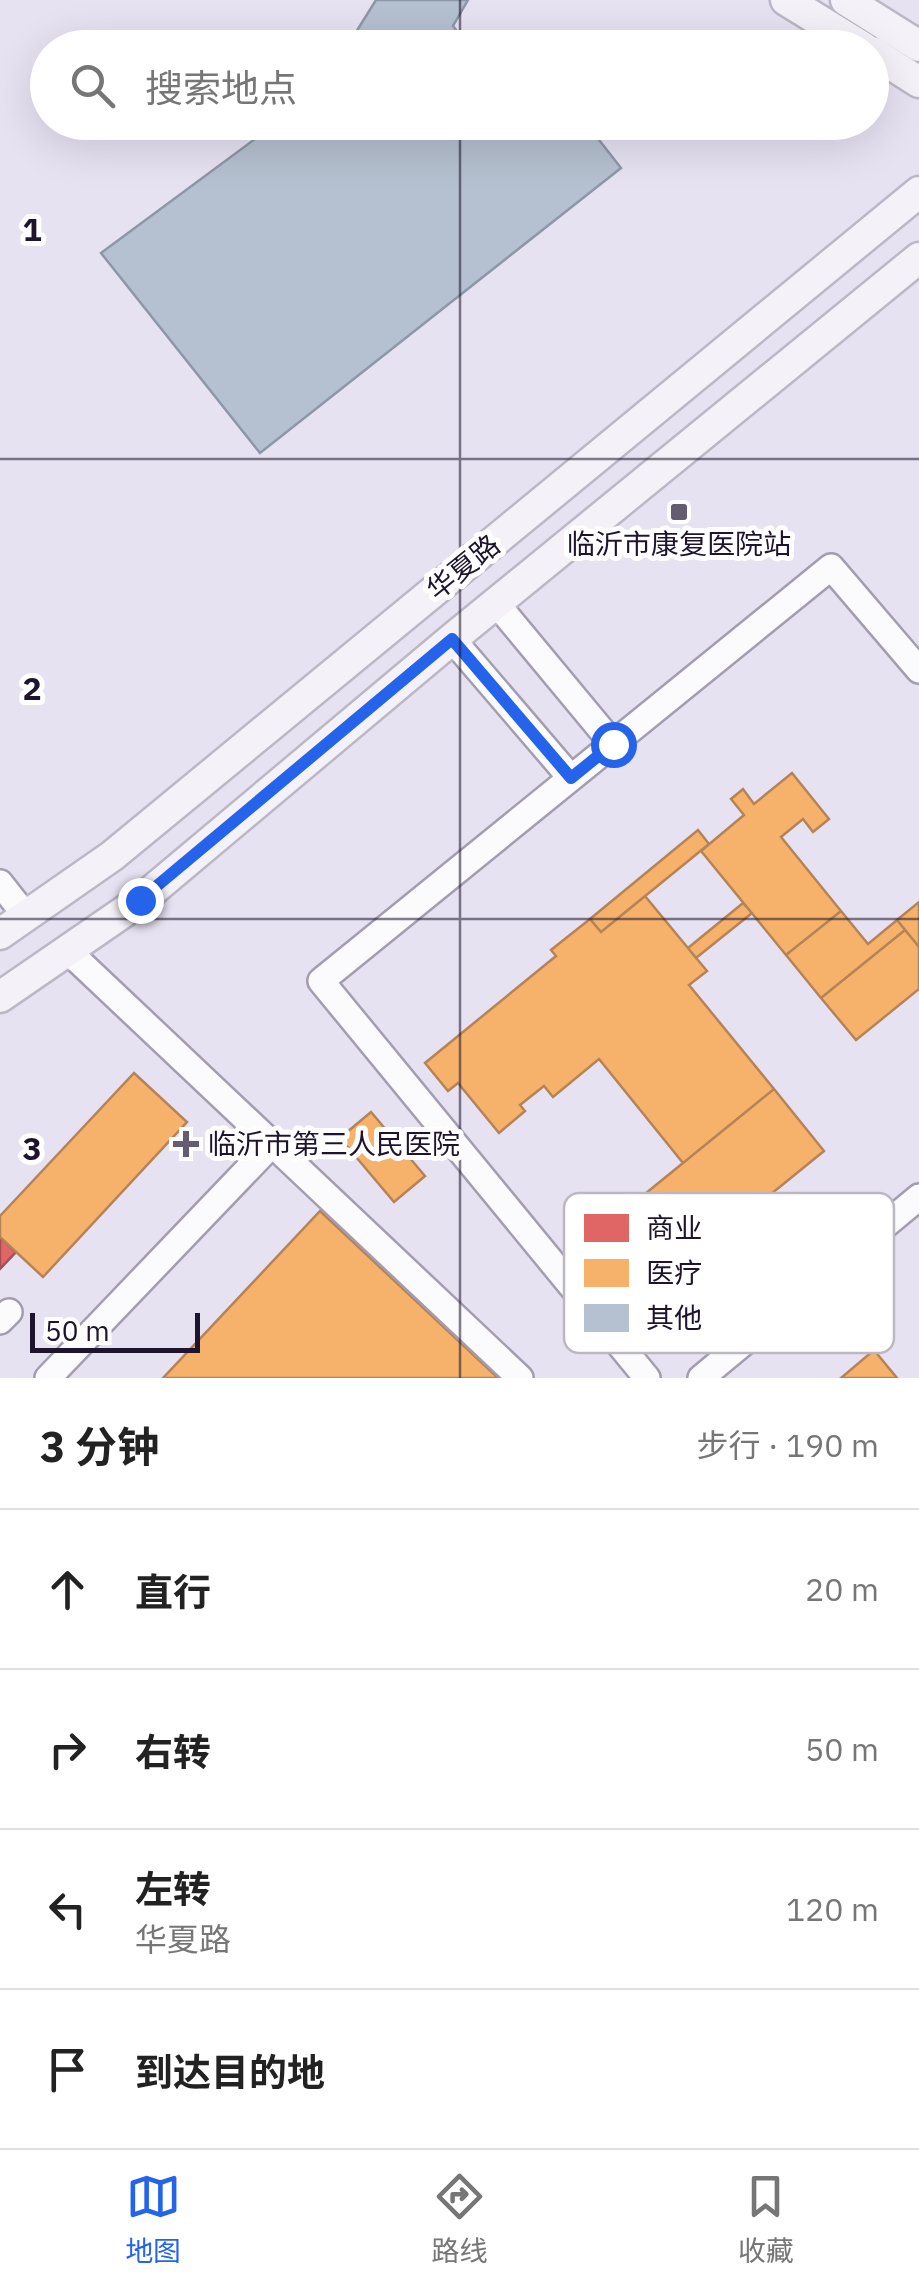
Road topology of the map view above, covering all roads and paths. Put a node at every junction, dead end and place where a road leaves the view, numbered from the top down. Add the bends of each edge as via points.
1 (786, 0) edge
2 (846, 0) edge
3 (835, 30) edge
4 (919, 46) edge
5 (889, 63) edge
6 (919, 82) edge
7 (919, 192) edge
8 (919, 258) edge
9 (496, 603) junction
10 (452, 639) junction
11 (919, 670) edge
12 (613, 744) junction
13 (571, 778) junction
14 (0, 882) edge
15 (26, 916) junction
16 (0, 934) edge
17 (68, 951) junction
18 (0, 997) edge
19 (272, 1144) junction
20 (919, 1197) edge
21 (894, 1218) edge
22 (564, 1277) edge
23 (627, 1353) edge
24 (731, 1353) edge
25 (48, 1378) edge
26 (520, 1378) edge
27 (647, 1378) edge
28 (701, 1378) edge

1 - 3 main road
2 - 4 main road
5 - 6 main road
7 - 15 main road, 华夏路 via 112,856
8 - 9 main road, 华夏路
9 - 10 main road, 华夏路
9 - 12 street
10 - 13 street
10 - 17 main road, 华夏路 via 140,900
11 - 12 street via 832,567
12 - 13 street
13 - 22 street via 321,980
14 - 15 street
15 - 16 main road, 华夏路
17 - 18 main road, 华夏路
17 - 19 street
19 - 25 street
19 - 26 street
20 - 21 street
23 - 27 street
24 - 28 street

